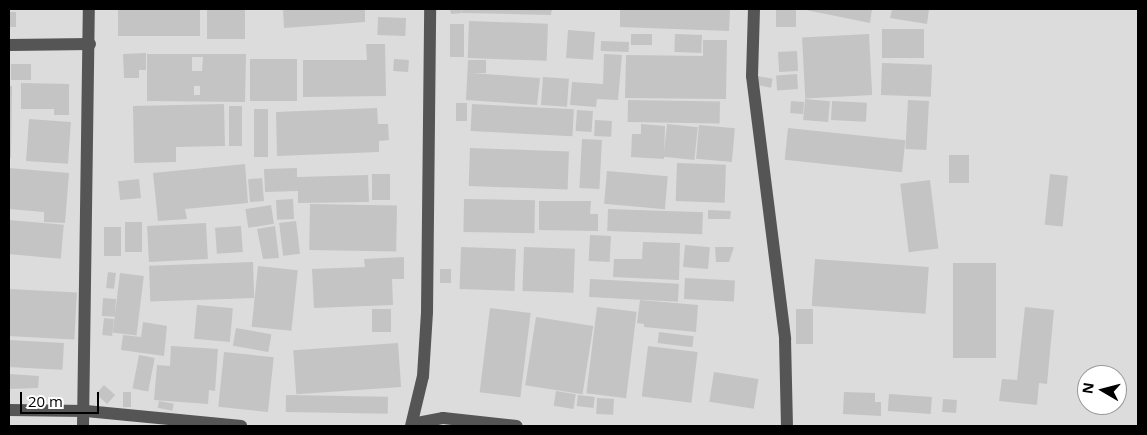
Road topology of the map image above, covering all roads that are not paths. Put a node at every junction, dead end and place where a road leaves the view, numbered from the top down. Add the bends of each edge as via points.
1 (89, 9) edge
2 (430, 9) edge
3 (754, 9) edge
4 (90, 44) junction
5 (9, 46) edge
6 (9, 410) edge
7 (86, 412) junction
8 (412, 425) edge
9 (84, 426) edge
10 (241, 426) edge
11 (517, 426) edge
12 (787, 426) edge

1 - 4 street
2 - 8 street via 427,312 423,376
3 - 12 street via 752,76 785,338
4 - 5 street
4 - 7 street
6 - 7 street
7 - 9 street
7 - 10 street
8 - 11 street via 443,418

